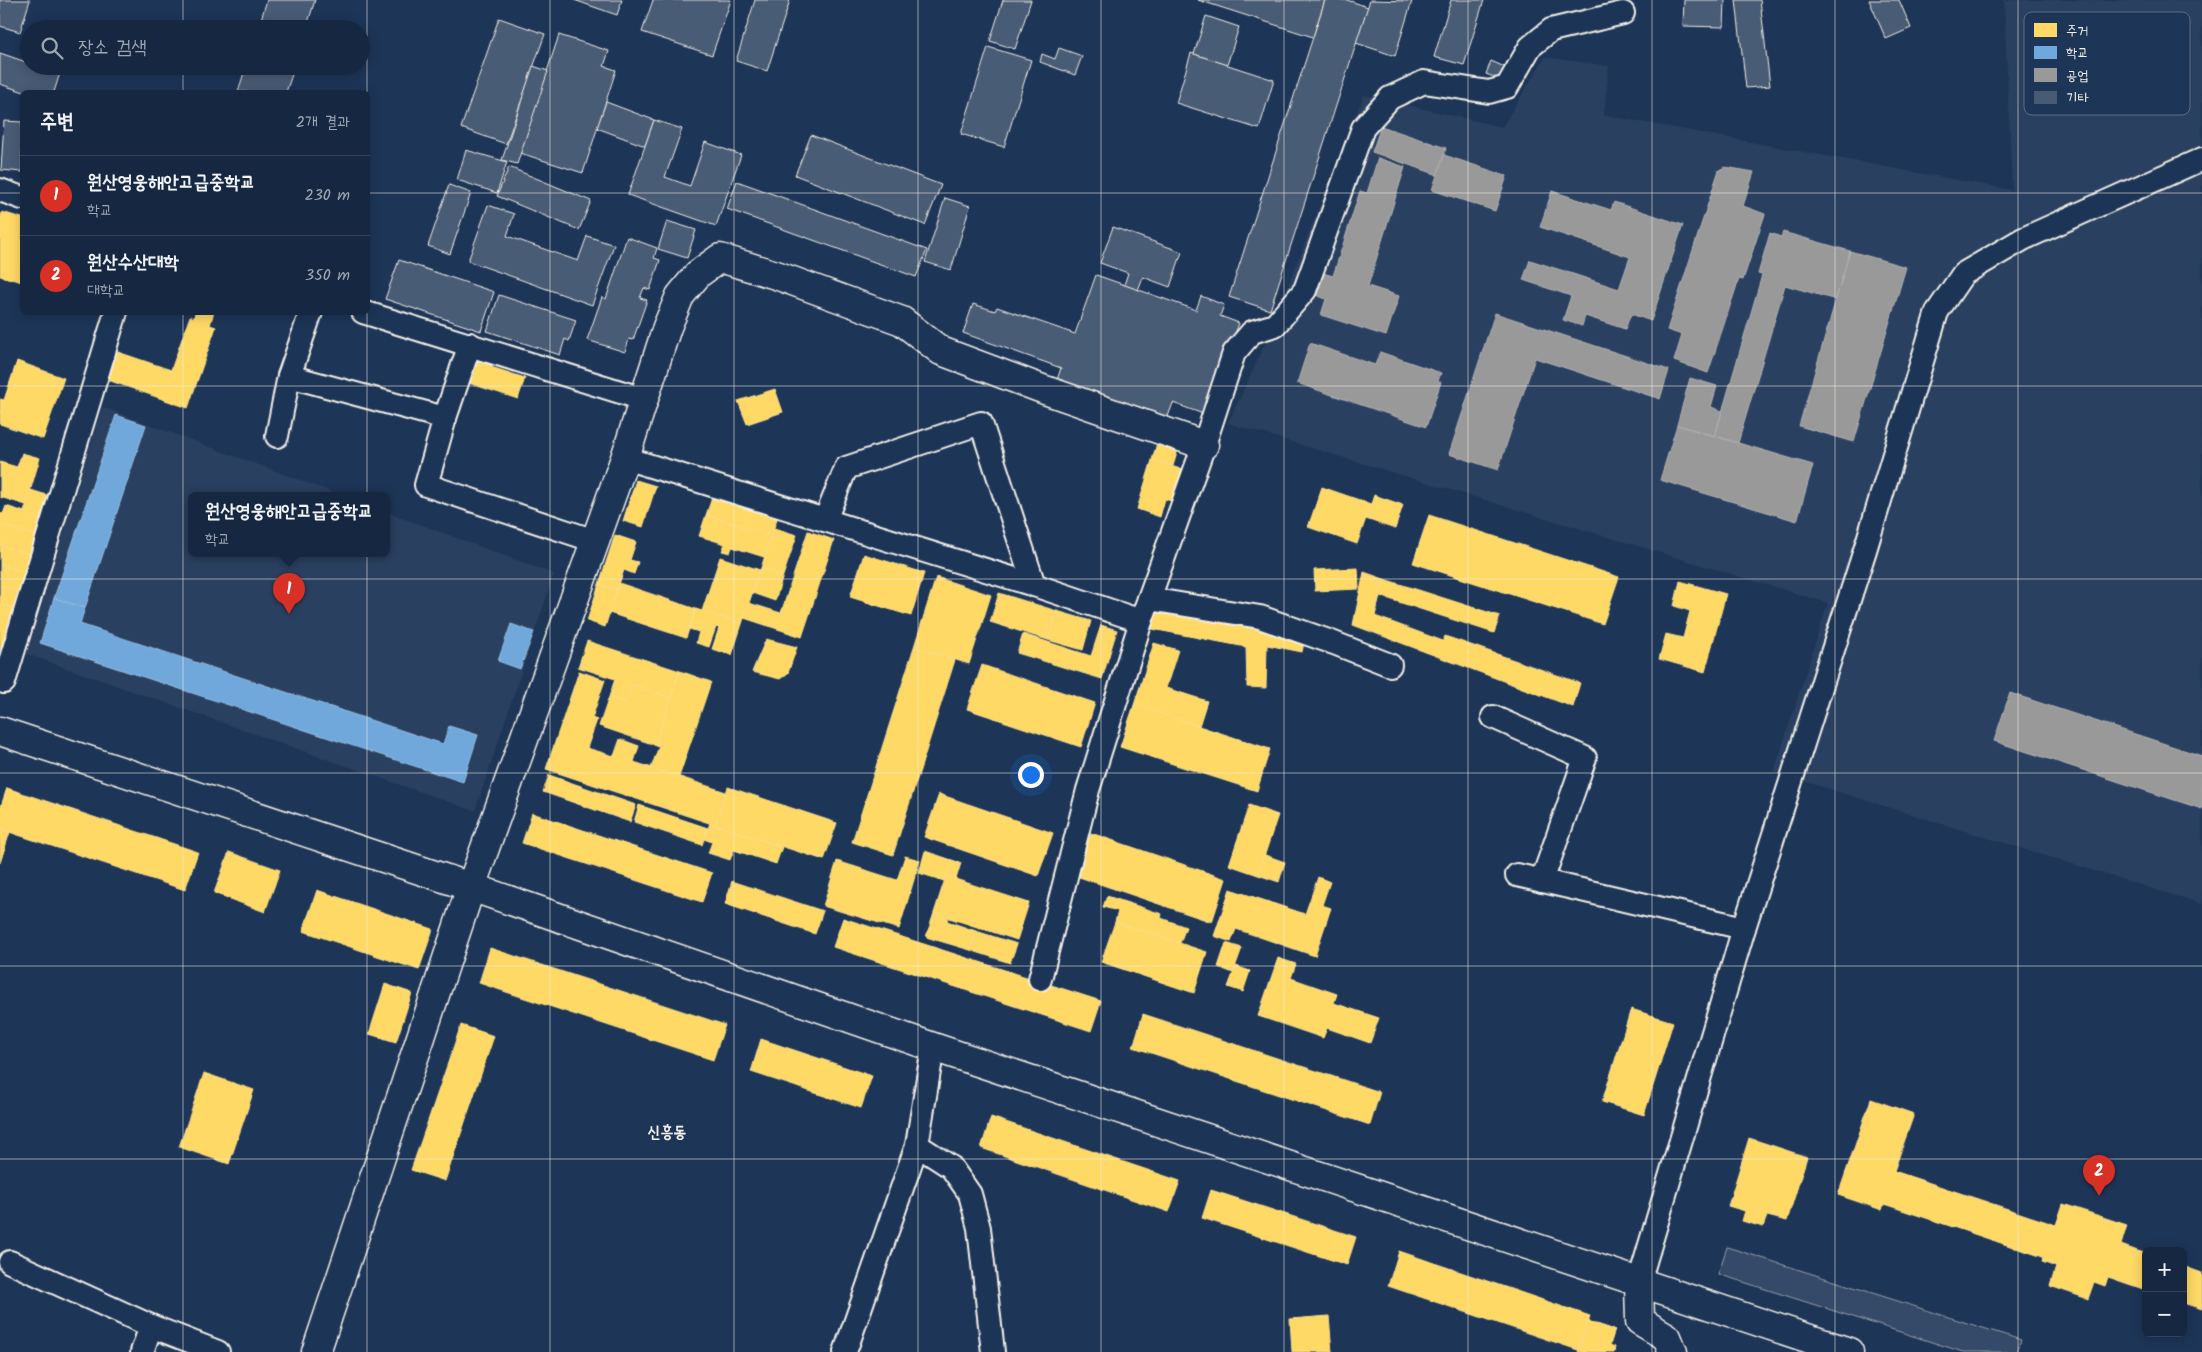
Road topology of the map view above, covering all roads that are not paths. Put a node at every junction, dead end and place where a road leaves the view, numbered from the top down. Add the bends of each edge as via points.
1 (1624, 13) dead end
2 (2202, 159) edge
3 (0, 190) edge
4 (20, 197) edge
5 (370, 314) edge
6 (115, 315) edge
7 (310, 315) edge
8 (470, 344) junction
9 (289, 376) junction
10 (643, 399) junction
11 (445, 418) junction
12 (277, 436) dead end
13 (1204, 445) junction
14 (625, 458) junction
15 (825, 520) junction
16 (595, 541) junction
17 (1034, 584) junction
18 (1149, 599) junction
19 (1141, 621) junction
20 (1390, 665) dead end
21 (4, 682) dead end
22 (1493, 717) dead end
23 (0, 731) edge
24 (1517, 875) dead end
25 (1542, 881) junction
26 (471, 887) junction
27 (1744, 928) junction
28 (1040, 979) dead end
29 (933, 1047) junction
30 (917, 1145) junction
31 (10, 1262) dead end
32 (1639, 1282) junction
33 (151, 1326) junction
34 (142, 1352) edge
35 (218, 1352) edge
36 (316, 1352) edge
37 (845, 1352) edge
38 (993, 1352) edge
39 (1673, 1352) edge
40 (1849, 1352) edge

1 - 13 street via 1550,30 1530,47 1507,87 1489,92 1424,82 1390,98 1362,128 1305,290 1275,325 1252,332 1234,353
2 - 27 street via 2023,239 1963,274 1936,312 1865,550
3 - 4 street
5 - 8 street
6 - 21 street
7 - 9 street
8 - 10 street
8 - 11 street
9 - 11 street
9 - 12 street
10 - 13 main road via 680,296 698,274 720,258 902,321 940,351
10 - 14 main road
11 - 16 street via 426,485
13 - 18 street
14 - 15 street
14 - 16 main road
15 - 17 street
15 - 17 street via 846,468 981,423
16 - 26 main road
17 - 19 street
18 - 19 street
18 - 20 street via 1260,618
19 - 28 street via 1088,790
22 - 25 street via 1585,758
23 - 26 main road
24 - 25 street
25 - 27 street
26 - 29 main road
26 - 36 main road
27 - 32 street
29 - 30 street
29 - 32 main road
30 - 37 street
30 - 38 street via 952,1167 970,1194 979,1228
31 - 33 street
32 - 39 main road via 1640,1321 1667,1337
32 - 40 main road
33 - 34 street
33 - 35 street

